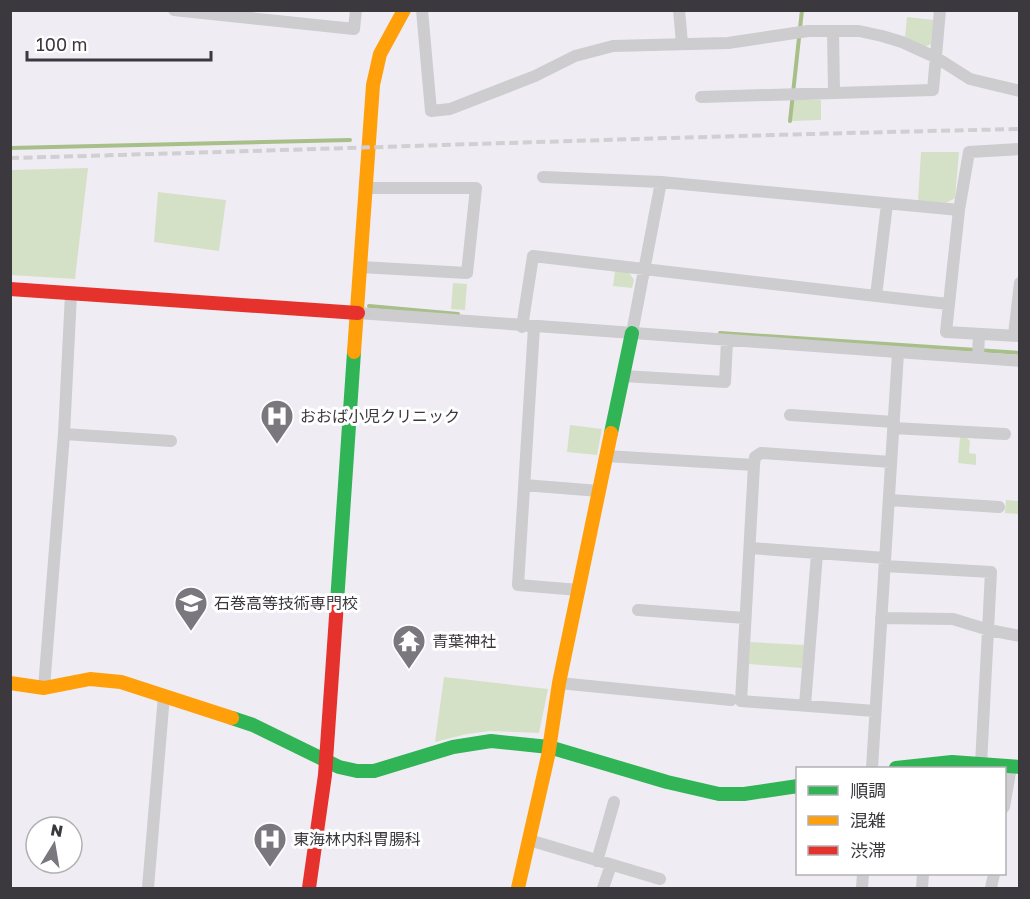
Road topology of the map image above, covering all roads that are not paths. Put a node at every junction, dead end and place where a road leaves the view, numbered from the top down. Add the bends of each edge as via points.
1 (174, 10) edge
2 (356, 10) edge
3 (404, 10) edge
4 (422, 10) edge
5 (679, 10) edge
6 (940, 10) edge
7 (833, 32) junction
8 (682, 43) junction
9 (937, 58) junction
10 (1020, 91) edge
11 (834, 92) junction
12 (701, 97) dead end
13 (1020, 149) edge
14 (543, 177) dead end
15 (661, 182) junction
16 (366, 188) junction
17 (887, 204) junction
18 (959, 210) junction
19 (361, 267) junction
20 (644, 269) junction
21 (1020, 283) edge
22 (10, 289) edge
23 (71, 294) junction
24 (876, 296) junction
25 (948, 304) junction
26 (357, 313) junction
27 (526, 322) junction
28 (633, 327) junction
29 (1017, 336) edge
30 (979, 338) junction
31 (727, 341) junction
32 (898, 353) junction
33 (978, 358) junction
34 (1020, 361) edge
35 (623, 376) junction
36 (790, 415) dead end
37 (894, 425) junction
38 (64, 434) junction
39 (1005, 435) dead end
40 (171, 441) dead end
41 (606, 456) junction
42 (891, 462) junction
43 (754, 465) junction
44 (524, 485) junction
45 (599, 491) junction
46 (889, 500) junction
47 (999, 507) dead end
48 (750, 548) junction
49 (817, 554) junction
50 (885, 562) junction
51 (579, 590) junction
52 (638, 610) dead end
53 (745, 618) junction
54 (881, 618) junction
55 (989, 630) junction
56 (1020, 636) edge
57 (10, 683) edge
58 (559, 683) junction
59 (44, 688) junction
60 (164, 695) junction
61 (731, 700) dead end
62 (805, 705) junction
63 (875, 711) junction
64 (549, 747) junction
65 (326, 760) junction
66 (981, 764) junction
67 (931, 766) edge
68 (872, 767) edge
69 (914, 767) edge
70 (1015, 767) edge
71 (796, 786) edge
72 (614, 802) dead end
73 (1006, 803) edge
74 (528, 840) junction
75 (597, 861) junction
76 (611, 865) junction
77 (660, 879) dead end
78 (148, 888) edge
79 (313, 888) edge
80 (518, 888) edge
81 (603, 888) edge

1 - 2 street via 354,28
3 - 16 street via 375,65
4 - 8 street via 430,111 450,109 600,49
5 - 8 street
6 - 9 street
7 - 8 street via 808,31 728,43
7 - 9 street via 859,31 882,36
7 - 11 street
9 - 10 street via 970,79
9 - 11 street via 933,90
11 - 12 street
13 - 18 street via 969,152
14 - 15 street
15 - 17 street
15 - 20 street
16 - 19 street
16 - 19 street via 476,188 467,273
17 - 18 street
17 - 24 street
18 - 25 street
19 - 26 street
20 - 24 street
20 - 27 street via 533,255
20 - 28 street
21 - 29 street
22 - 23 street
23 - 26 street
23 - 38 street
24 - 25 street
25 - 30 street via 946,332
26 - 27 street
26 - 65 street
27 - 28 street
27 - 44 street
28 - 31 street
28 - 35 street
29 - 30 street
30 - 33 street
31 - 32 street
31 - 35 street via 725,382
32 - 33 street
32 - 37 street
33 - 34 street
35 - 41 street
36 - 37 street
37 - 39 street
37 - 42 street
38 - 40 street
38 - 59 street
41 - 43 street
41 - 45 street
42 - 43 street via 761,453 755,457
42 - 46 street
43 - 48 street
44 - 45 street
44 - 51 street via 518,585
45 - 51 street
46 - 47 street
46 - 50 street
48 - 49 street
48 - 53 street
49 - 50 street
49 - 62 street
50 - 54 street
50 - 55 street via 991,572
51 - 58 street
52 - 53 street
53 - 62 street via 741,701
54 - 55 street via 953,620
54 - 63 street
55 - 56 street
55 - 66 street
57 - 59 street
58 - 61 street
58 - 64 street
59 - 60 street via 90,680 121,682
60 - 65 street via 253,724
60 - 78 street
62 - 63 street
63 - 68 street
64 - 65 street via 491,741 468,744 374,771 339,767
64 - 71 street via 719,794
64 - 74 street
65 - 79 street
66 - 67 street via 952,762
66 - 70 street
67 - 69 street
70 - 73 street
72 - 75 street
74 - 75 street
74 - 80 street
75 - 76 street
76 - 77 street
76 - 81 street

